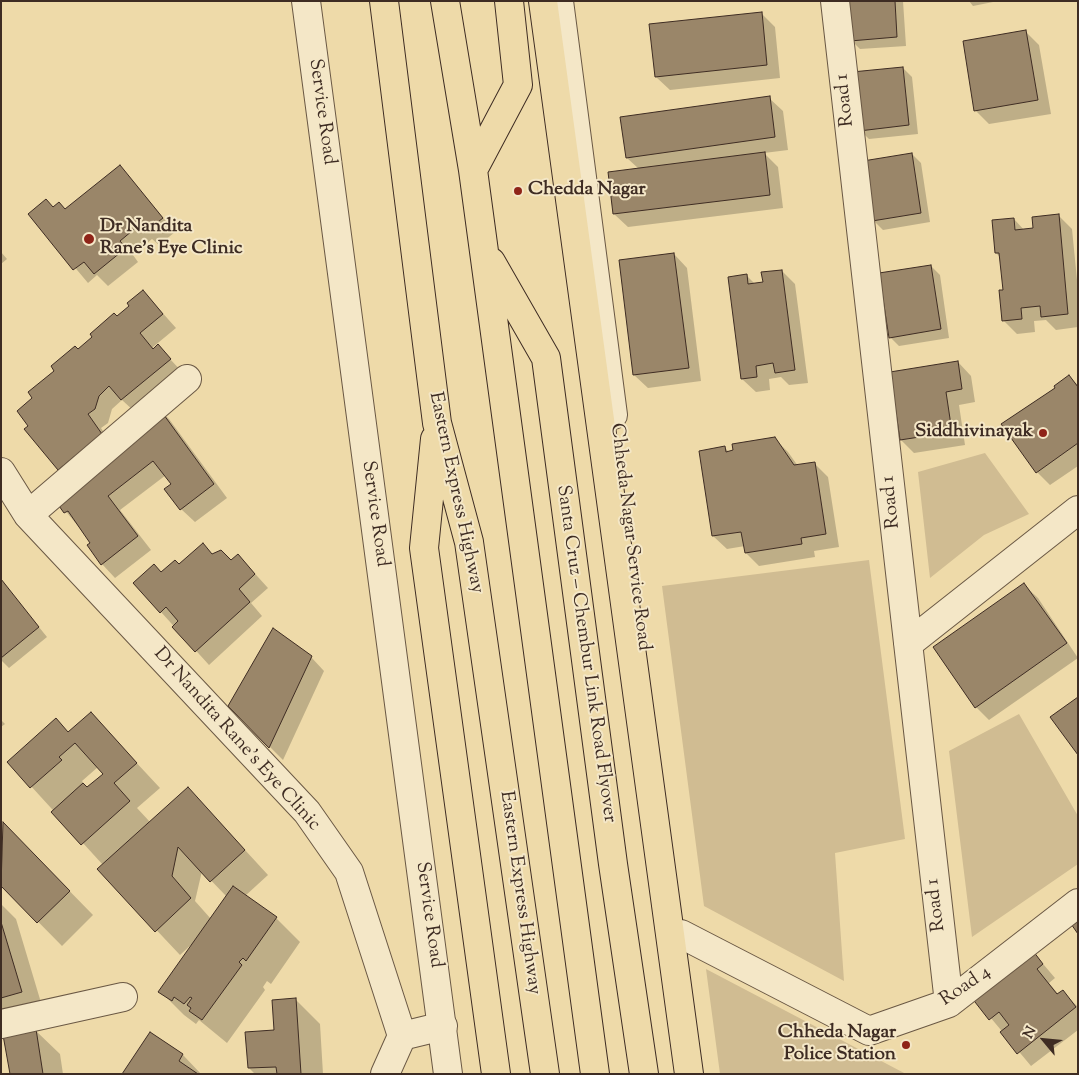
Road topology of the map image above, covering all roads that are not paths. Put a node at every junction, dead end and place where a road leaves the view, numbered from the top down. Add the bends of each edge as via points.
1 (306, 1) edge
2 (384, 1) edge
3 (445, 1) edge
4 (510, 1) edge
5 (543, 1) edge
6 (559, 1) edge
7 (835, 1) edge
8 (473, 170) junction
9 (483, 248) junction
10 (187, 379) dead end
11 (437, 423) junction
12 (1, 472) edge
13 (1078, 510) edge
14 (28, 515) junction
15 (908, 644) junction
16 (1078, 903) edge
17 (681, 934) junction
18 (123, 997) dead end
19 (949, 1004) junction
20 (1, 1024) edge
21 (443, 1026) junction
22 (402, 1036) junction
23 (385, 1074) edge
24 (448, 1074) edge
25 (496, 1074) edge
26 (545, 1074) edge
27 (595, 1074) edge
28 (644, 1074) edge
29 (690, 1074) edge

1 - 21 street, Service Road
2 - 11 highway, Eastern Express Highway
3 - 8 highway
4 - 8 highway via 518,85
5 - 29 highway
6 - 17 street, Chheda Nagar Service Road
7 - 15 street, Road 1
8 - 9 highway
9 - 27 highway
9 - 28 highway, Santa Cruz – Chembur Link Road Flyover via 546,358
10 - 14 street
11 - 25 highway via 424,548
11 - 26 highway, Eastern Express Highway via 468,542
12 - 14 street, Dr Nandita Rane's Eye Clinic
13 - 15 street
14 - 22 street, Dr Nandita Rane's Eye Clinic via 307,812 349,872
15 - 19 street, Road 1
16 - 19 street, Road 4
17 - 19 street, Road 4 via 869,1031
17 - 29 street, Chheda Nagar Service Road via 688,974
18 - 20 street
21 - 22 street
21 - 24 street, Service Road
22 - 23 street

